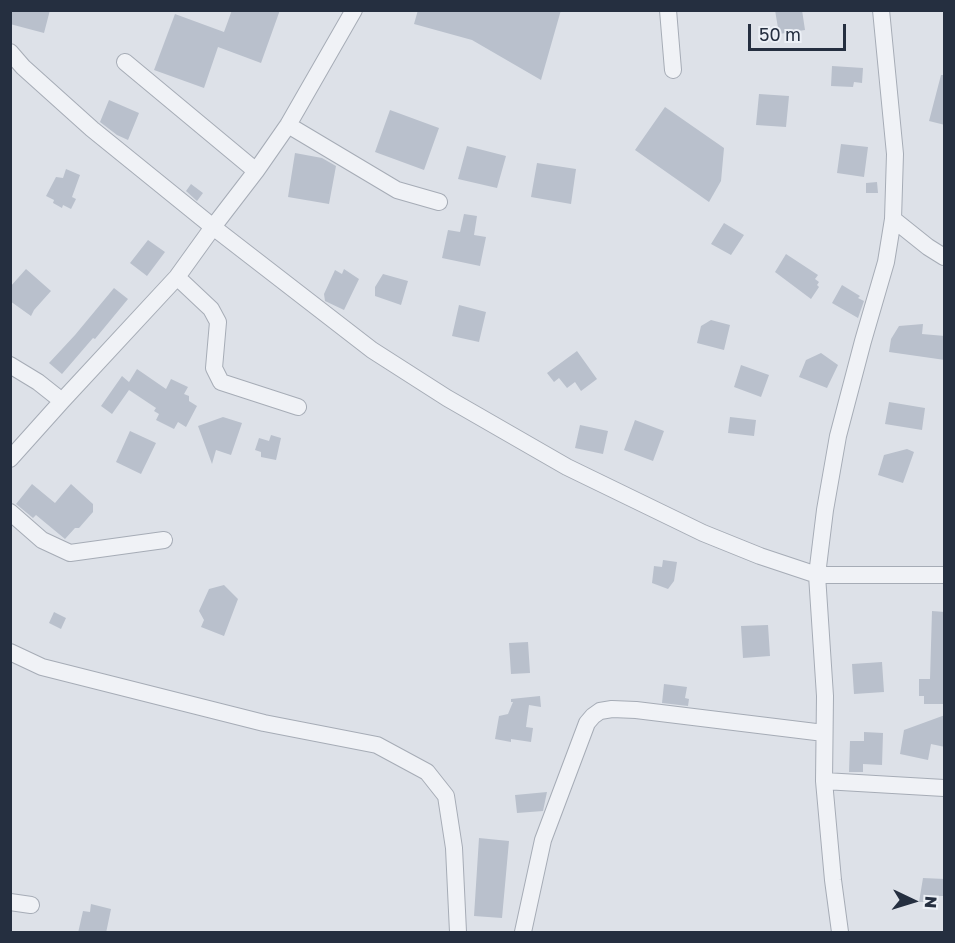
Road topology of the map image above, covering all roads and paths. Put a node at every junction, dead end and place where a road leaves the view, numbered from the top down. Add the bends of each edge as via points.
1 (354, 10) edge
2 (668, 10) edge
3 (881, 10) edge
4 (10, 52) edge
5 (125, 62) dead end
6 (673, 70) dead end
7 (288, 125) junction
8 (256, 171) junction
9 (439, 202) dead end
10 (893, 219) junction
11 (213, 227) junction
12 (945, 257) edge
13 (177, 277) junction
14 (10, 365) edge
15 (62, 401) junction
16 (298, 407) dead end
17 (10, 459) edge
18 (10, 512) edge
19 (164, 540) dead end
20 (817, 575) junction
21 (945, 575) edge
22 (10, 652) edge
23 (824, 733) junction
24 (824, 781) junction
25 (945, 789) edge
26 (10, 902) edge
27 (31, 905) dead end
28 (458, 933) edge
29 (523, 933) edge
30 (840, 933) edge

1 - 7 street
2 - 6 street
3 - 10 street via 895,154
4 - 11 street via 57,99
5 - 8 street
7 - 8 street
7 - 9 street via 397,190
8 - 11 street
10 - 12 street
10 - 20 street via 886,262 838,436
11 - 13 street
11 - 20 street via 372,350 517,439 703,533
13 - 15 street
13 - 16 street via 211,309 218,322 214,368 221,382
14 - 15 street
15 - 17 street
18 - 19 street via 42,540 70,553
20 - 21 street
20 - 23 street
22 - 28 street via 42,668 264,723 377,746 427,772 446,796 454,848
23 - 24 street
23 - 29 street via 636,711 600,711 587,723 543,840
24 - 25 street
24 - 30 street
26 - 27 street

